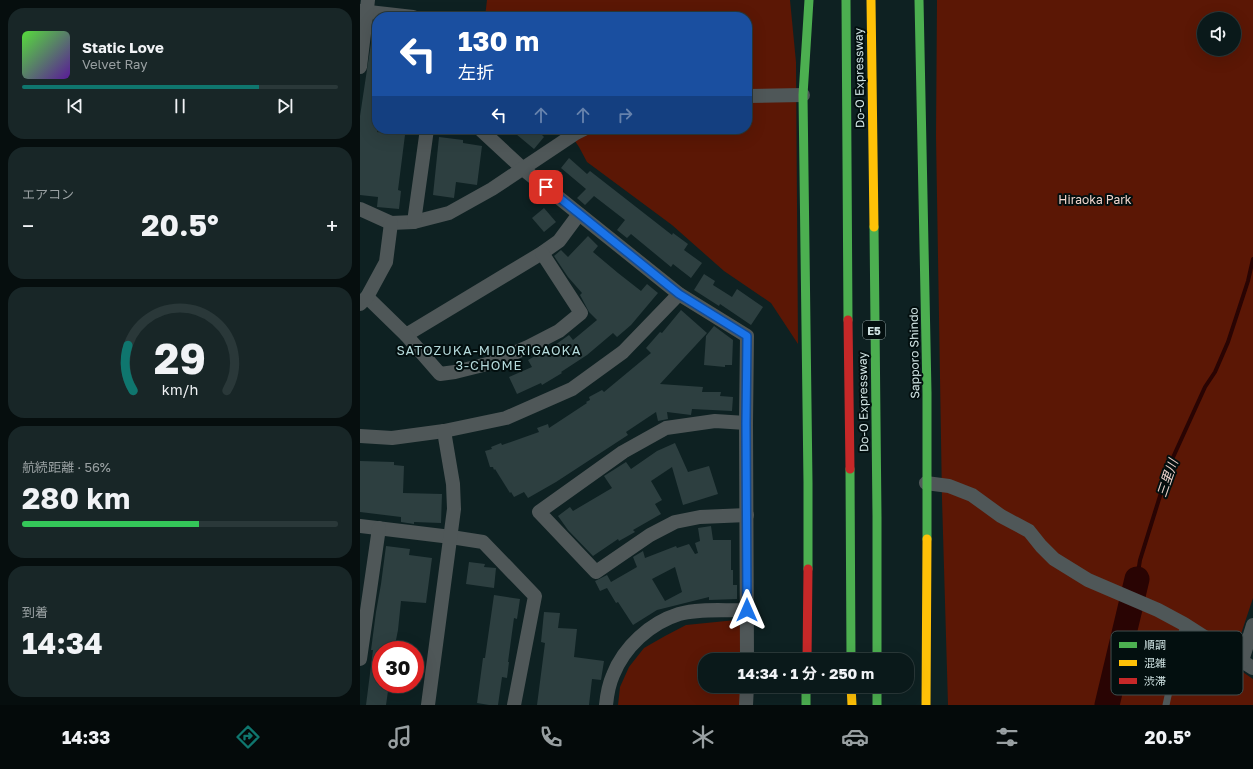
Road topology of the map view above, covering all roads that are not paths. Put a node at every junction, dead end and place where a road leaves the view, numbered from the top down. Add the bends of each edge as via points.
1 (809, 0) edge
2 (846, 0) edge
3 (870, 0) edge
4 (919, 0) edge
5 (365, 7) edge
6 (389, 12) edge
7 (360, 66) edge
8 (803, 95) junction
9 (752, 96) edge
10 (426, 134) edge
11 (485, 134) edge
12 (575, 134) edge
13 (523, 169) junction
14 (360, 209) edge
15 (579, 214) junction
16 (414, 222) junction
17 (391, 223) junction
18 (542, 253) junction
19 (679, 294) junction
20 (363, 301) edge
21 (406, 334) junction
22 (746, 423) junction
23 (444, 431) junction
24 (360, 436) edge
25 (926, 483) junction
26 (747, 515) junction
27 (360, 526) edge
28 (379, 528) junction
29 (452, 536) junction
30 (747, 610) junction
31 (1184, 624) junction
32 (1253, 625) edge
33 (1182, 631) edge
34 (1195, 631) edge
35 (746, 653) edge
36 (807, 653) edge
37 (851, 653) edge
38 (877, 653) edge
39 (360, 659) edge
40 (1248, 664) edge
41 (746, 693) edge
42 (806, 693) edge
43 (851, 693) edge
44 (877, 693) edge
45 (1168, 695) edge
46 (428, 705) edge
47 (514, 705) edge
48 (606, 705) edge
49 (746, 705) edge
50 (806, 705) edge
51 (852, 705) edge
52 (878, 705) edge
53 (926, 705) edge
54 (1166, 705) edge

1 - 8 main road
2 - 37 main road, Do-O Expressway / E5
3 - 38 main road, Do-O Expressway / E5
4 - 25 main road, Sapporo Shindo
5 - 6 street
5 - 7 street
8 - 9 street
8 - 36 main road via 808,483
10 - 16 street
11 - 13 street
12 - 13 street
13 - 15 street
13 - 16 street via 449,213
14 - 17 street
15 - 18 street via 559,241
15 - 19 street
16 - 17 street
17 - 20 street via 386,262
18 - 21 street
18 - 21 street via 581,313 559,330 491,363 440,374
19 - 22 street via 747,336
19 - 23 street via 623,352 572,390 506,418
20 - 21 street
22 - 26 street
22 - 26 street via 715,421 666,428 623,452 539,512 596,572 675,522 700,517
23 - 24 street via 392,438
23 - 29 street via 453,484
25 - 31 street via 948,486 972,495 1001,516 1029,531 1054,558 1088,580
25 - 53 main road, Sapporo Shindo
26 - 30 street
27 - 28 street
28 - 29 street
28 - 39 street
29 - 46 street
29 - 47 street via 483,542 535,596
30 - 35 street
30 - 48 street via 679,614 655,625 622,657 613,675
31 - 33 lane
31 - 34 street
32 - 40 street
41 - 49 street
42 - 50 main road
43 - 51 main road
44 - 52 main road
45 - 54 lane

